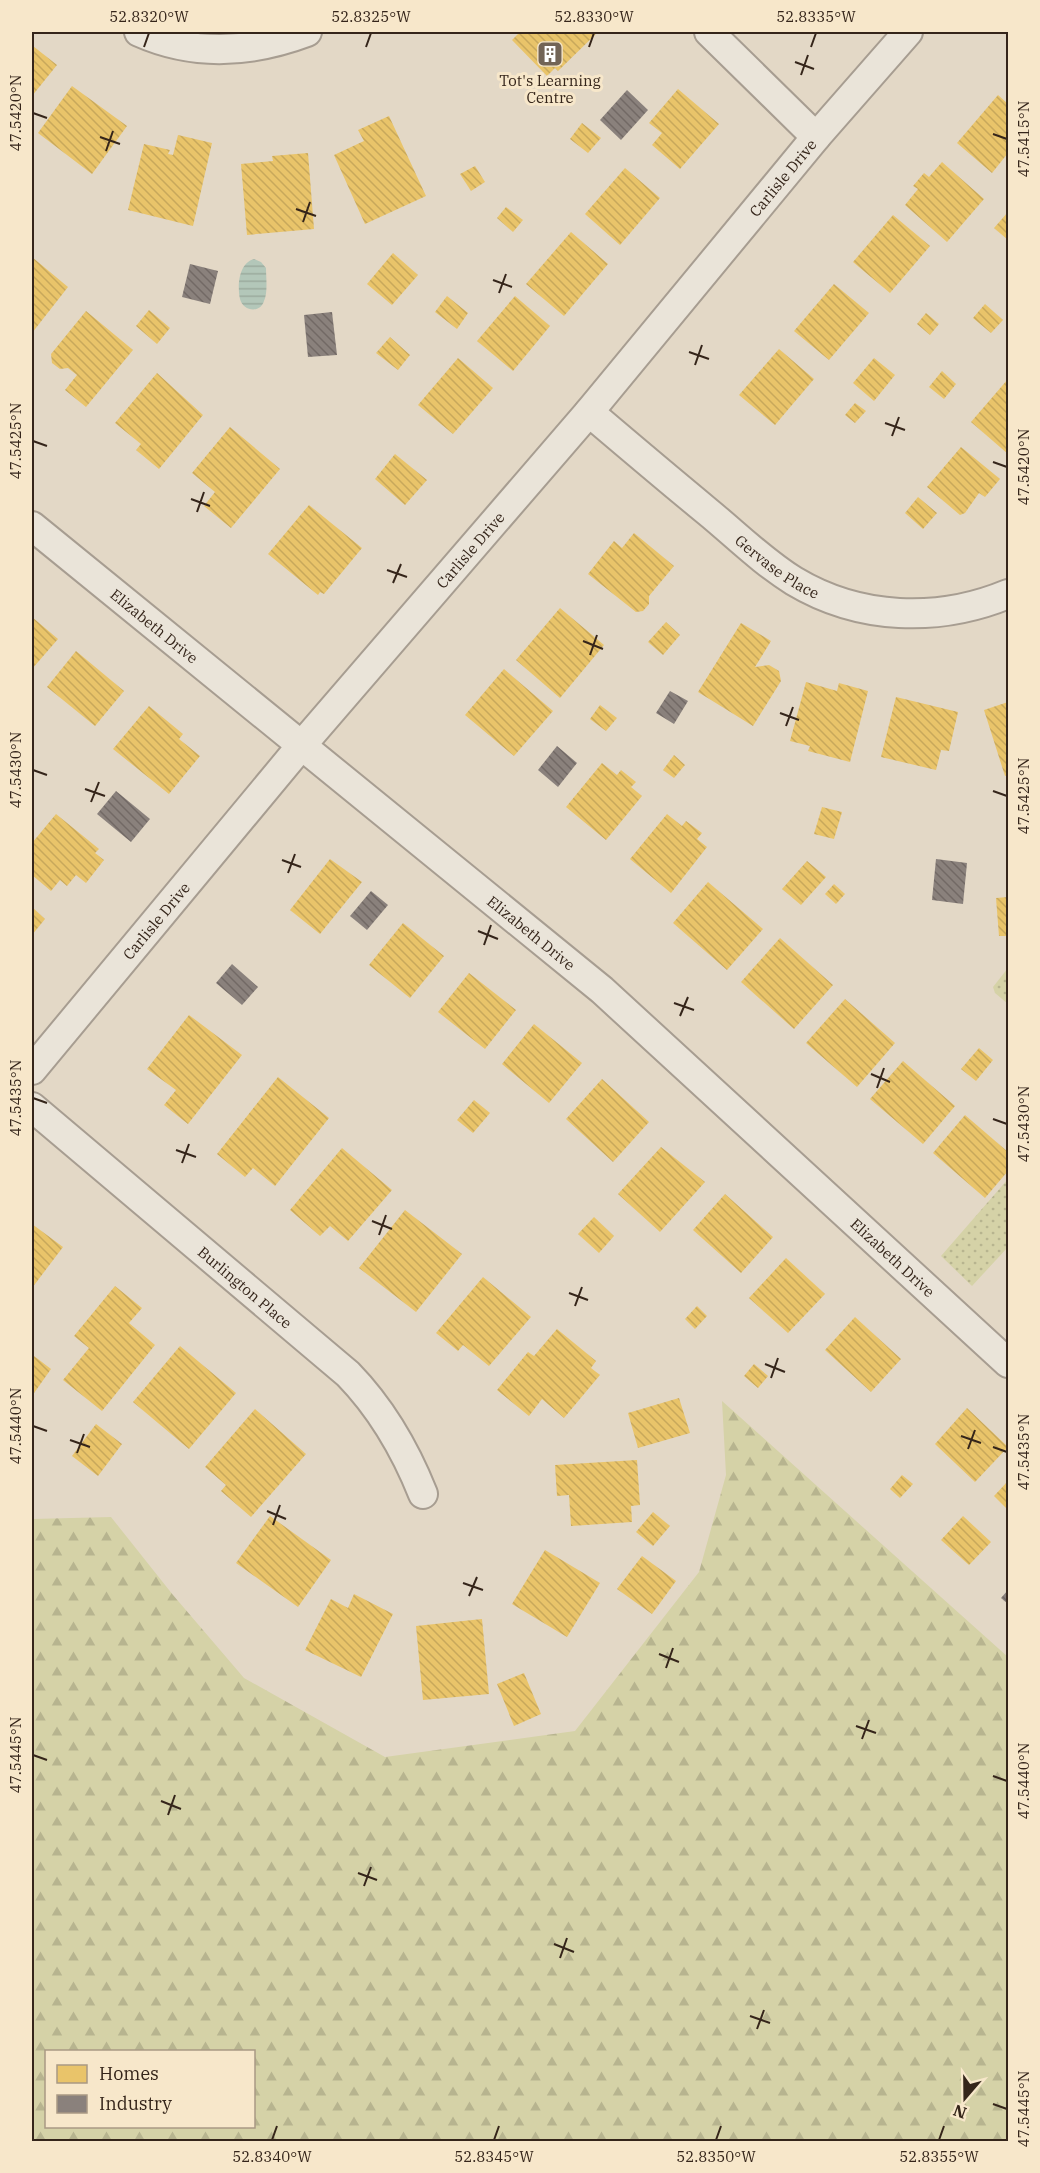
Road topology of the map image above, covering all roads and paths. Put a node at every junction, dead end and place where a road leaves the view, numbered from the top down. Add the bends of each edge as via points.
1 (139, 32) edge
2 (307, 32) edge
3 (709, 32) edge
4 (908, 32) edge
5 (816, 137) junction
6 (589, 412) junction
7 (32, 526) edge
8 (1008, 594) edge
9 (301, 746) junction
10 (32, 1070) edge
11 (32, 1107) edge
12 (1008, 1363) edge
13 (423, 1494) dead end

1 - 2 street via 184,46 228,50 272,44
3 - 5 street
4 - 5 street, Carlisle Drive
5 - 6 street, Carlisle Drive
6 - 8 street, Gervase Place via 776,569 812,591 850,606 903,614 973,607
6 - 9 street, Carlisle Drive
7 - 9 street, Elizabeth Drive
9 - 10 street, Carlisle Drive
9 - 12 street, Elizabeth Drive via 602,990
11 - 13 street, Burlington Place via 348,1374 392,1430

